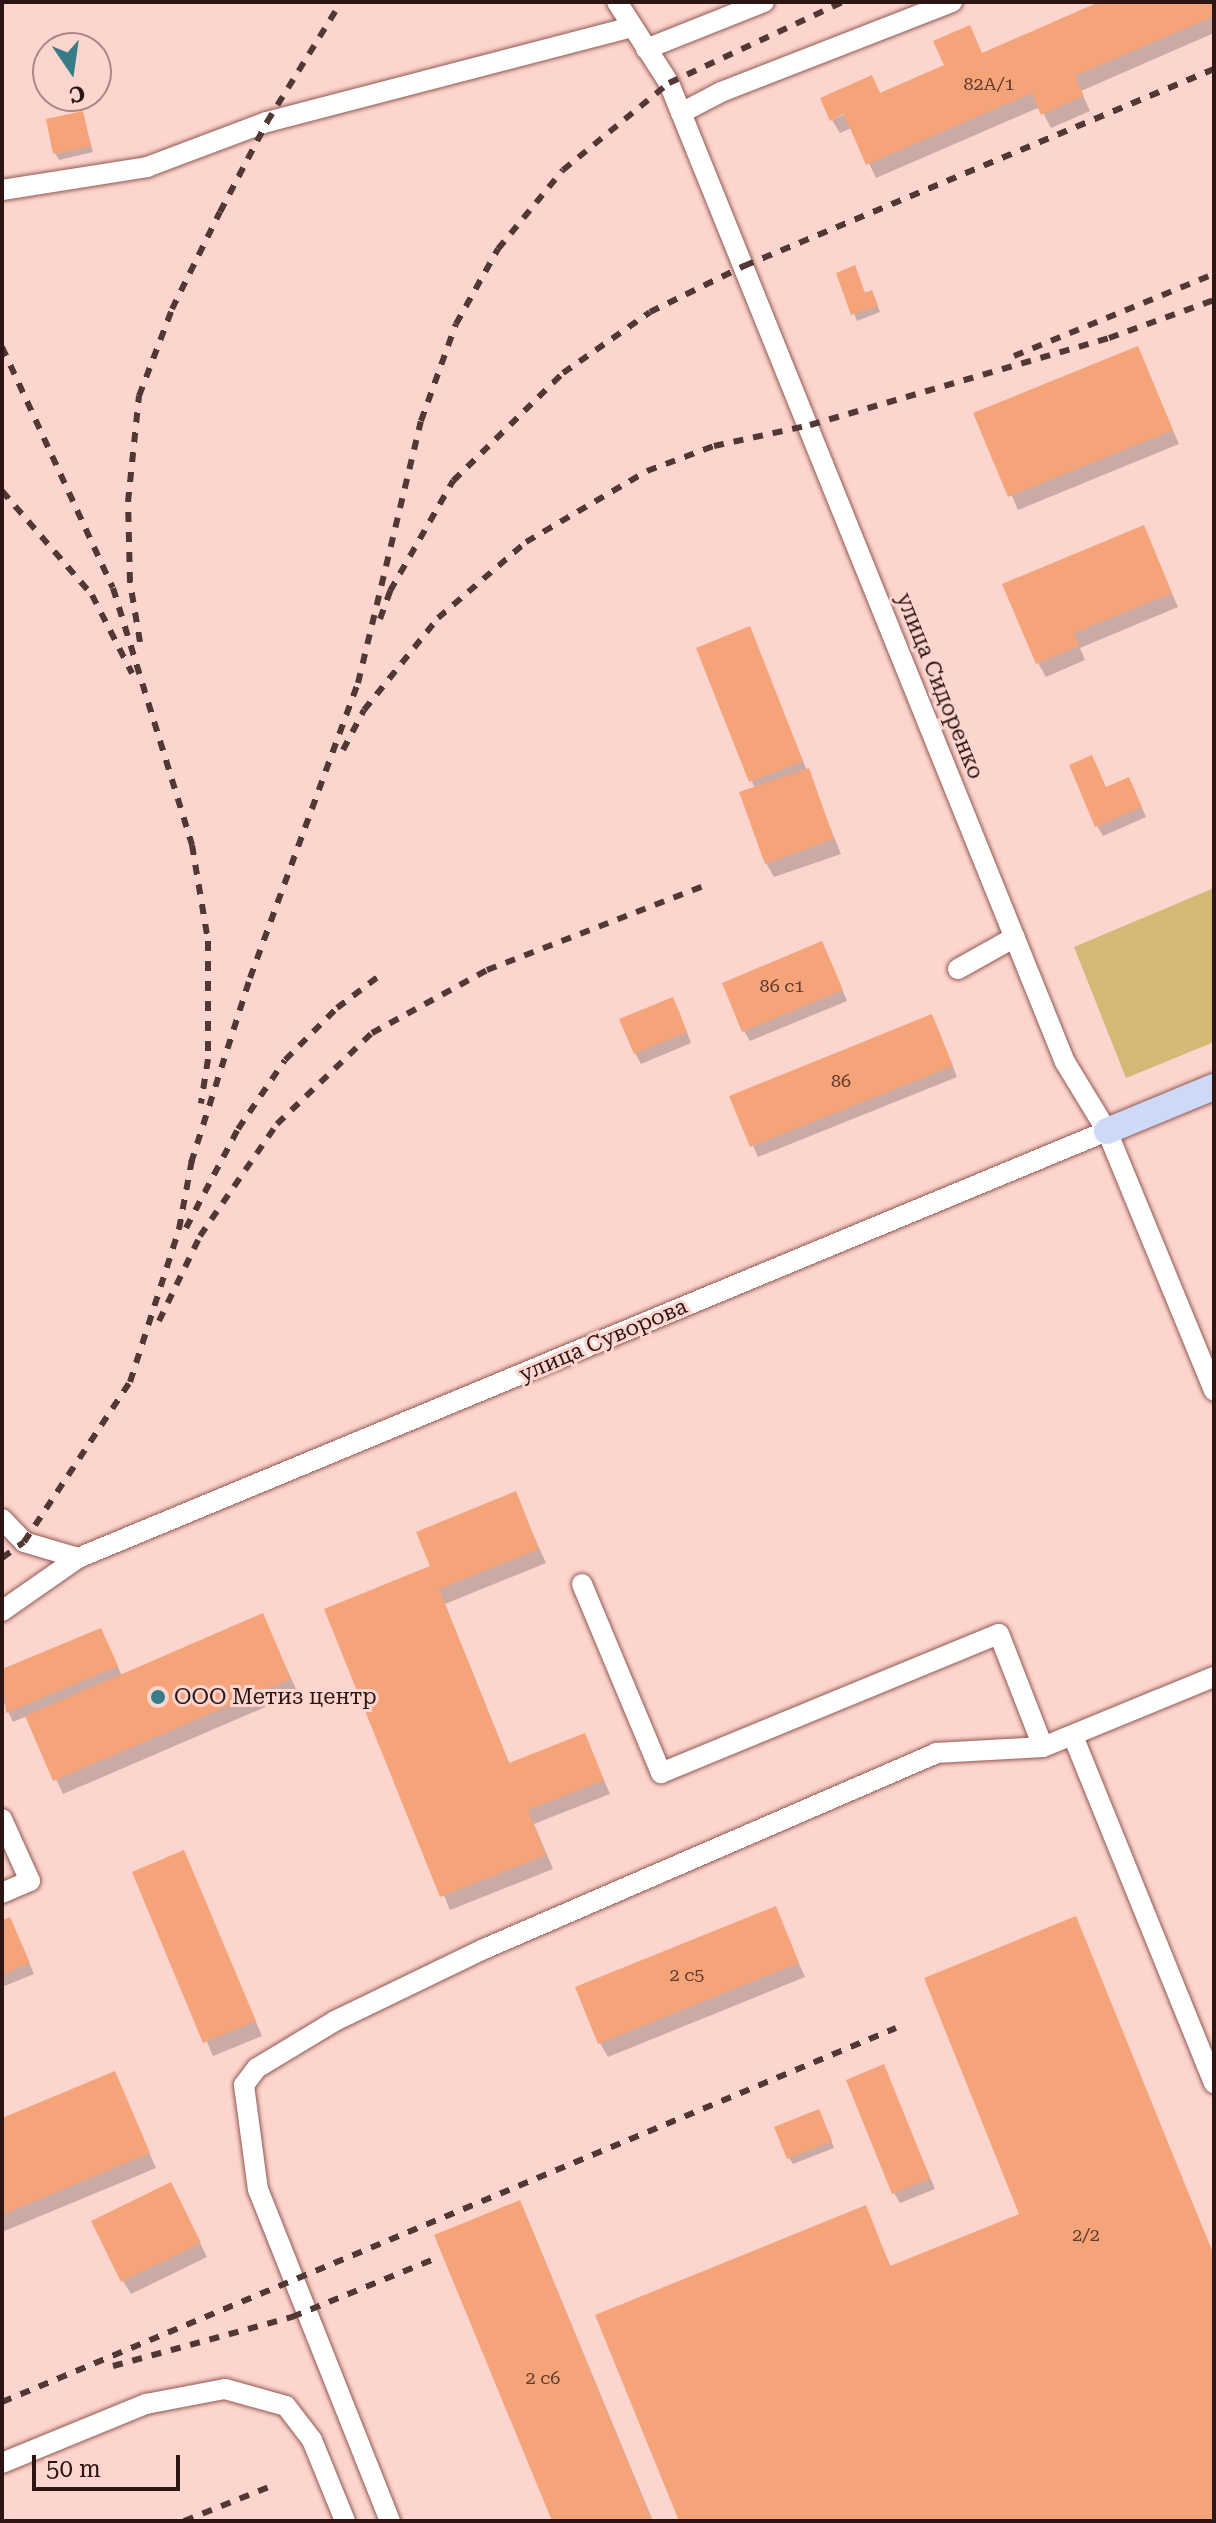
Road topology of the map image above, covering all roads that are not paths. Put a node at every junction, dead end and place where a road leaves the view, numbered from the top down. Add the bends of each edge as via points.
1 (617, 2) edge
2 (764, 2) edge
3 (952, 2) edge
4 (632, 27) junction
5 (646, 49) junction
6 (681, 113) junction
7 (2, 190) edge
8 (1015, 937) junction
9 (958, 969) dead end
10 (1214, 1087) edge
11 (1107, 1131) junction
12 (1214, 1391) edge
13 (2, 1519) edge
14 (78, 1558) junction
15 (582, 1584) dead end
16 (2, 1611) edge
17 (1214, 1677) edge
18 (1073, 1736) junction
19 (1043, 1747) junction
20 (2, 1819) edge
21 (2, 1893) edge
22 (1214, 2084) edge
23 (2, 2463) edge
24 (345, 2521) edge
25 (390, 2521) edge

1 - 4 street, улица Сидоренко
2 - 5 street
3 - 6 street via 721,92
4 - 5 street, улица Сидоренко
4 - 7 street via 267,122 147,167
5 - 6 street, улица Сидоренко
6 - 8 street, улица Сидоренко
8 - 9 street
8 - 11 street, улица Сидоренко via 1065,1062
10 - 11 main road, улица Суворова
11 - 12 street, улица Сидоренко
11 - 14 street, улица Суворова
13 - 14 street via 24,1542
14 - 16 street, улица Суворова
15 - 19 street via 661,1773 999,1634
17 - 18 street
18 - 19 street
18 - 22 street
19 - 25 street via 936,1753 484,1949 335,2021 257,2068 244,2085 258,2190
20 - 21 street via 30,1881
23 - 24 street via 146,2404 225,2389 286,2406 312,2440

